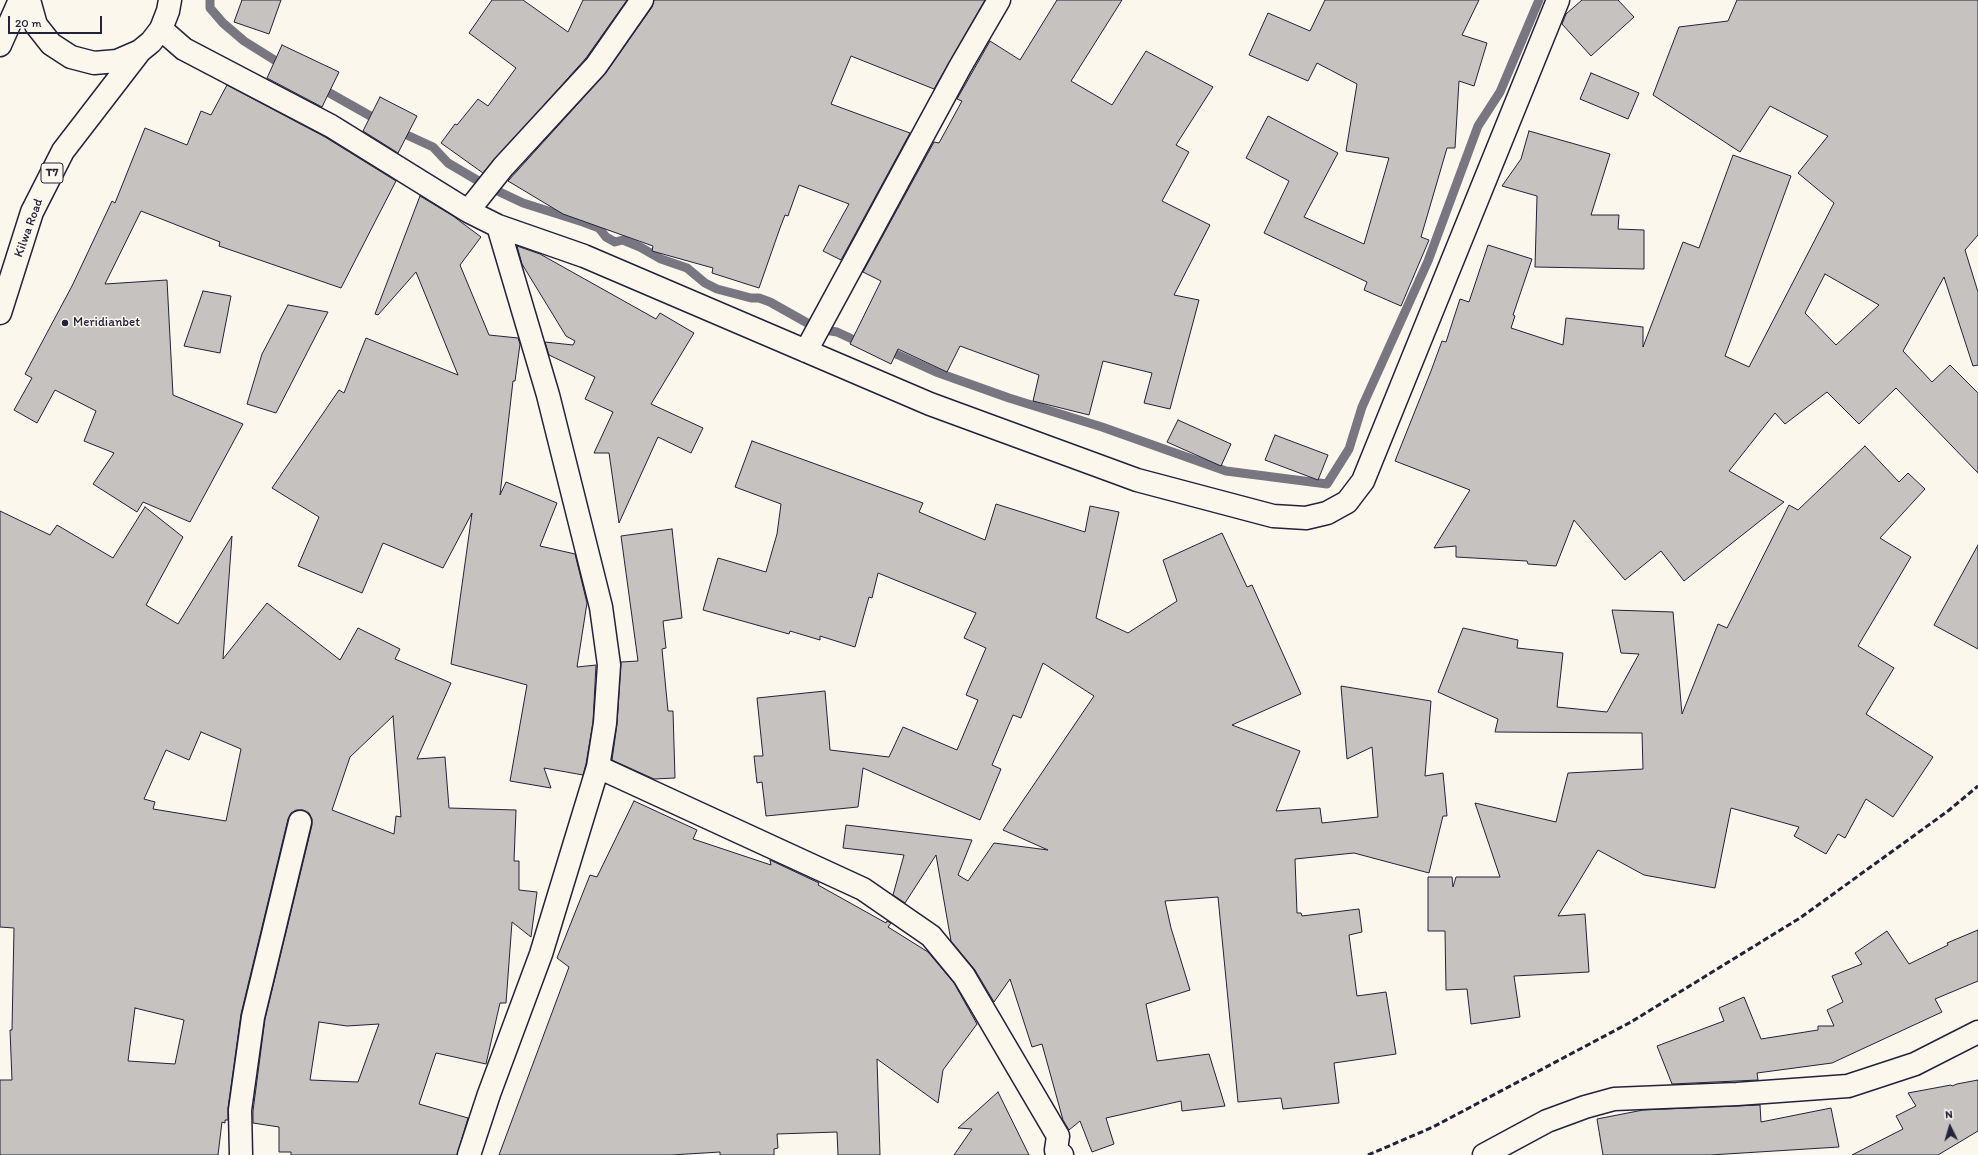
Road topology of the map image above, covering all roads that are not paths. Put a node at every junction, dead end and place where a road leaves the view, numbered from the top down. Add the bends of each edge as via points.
1 (20, 0) edge
2 (29, 0) edge
3 (170, 0) edge
4 (642, 0) edge
5 (999, 0) edge
6 (1558, 0) edge
7 (161, 29) junction
8 (0, 45) edge
9 (140, 52) junction
10 (468, 211) junction
11 (498, 226) junction
12 (0, 313) edge
13 (806, 351) junction
14 (598, 767) junction
15 (300, 822) dead end
16 (1978, 1032) edge
17 (241, 1155) edge
18 (469, 1155) edge
19 (1062, 1155) edge
20 (1484, 1155) edge

1 - 8 main road
2 - 9 main road, T7 via 36,25 51,44 71,58 94,63 118,61
3 - 7 main road, T7
4 - 10 main road via 596,66 509,161
5 - 13 main road via 956,74
6 - 13 main road via 1363,481 1347,502 1327,513 1306,518 1273,516 1137,480 930,404
7 - 9 main road, T7
7 - 10 main road via 184,49 331,126
9 - 12 main road, Kilwa Road / T7 via 63,151 32,212
10 - 11 main road
11 - 13 main road via 584,256
11 - 14 main road via 548,395 601,607 609,665 605,723
14 - 18 main road via 541,954
14 - 19 main road via 863,889 931,936 964,976 1058,1136 1056,1150
15 - 17 main road via 253,1017 240,1110
16 - 20 main road via 1915,1064 1848,1086 1614,1099 1546,1121

